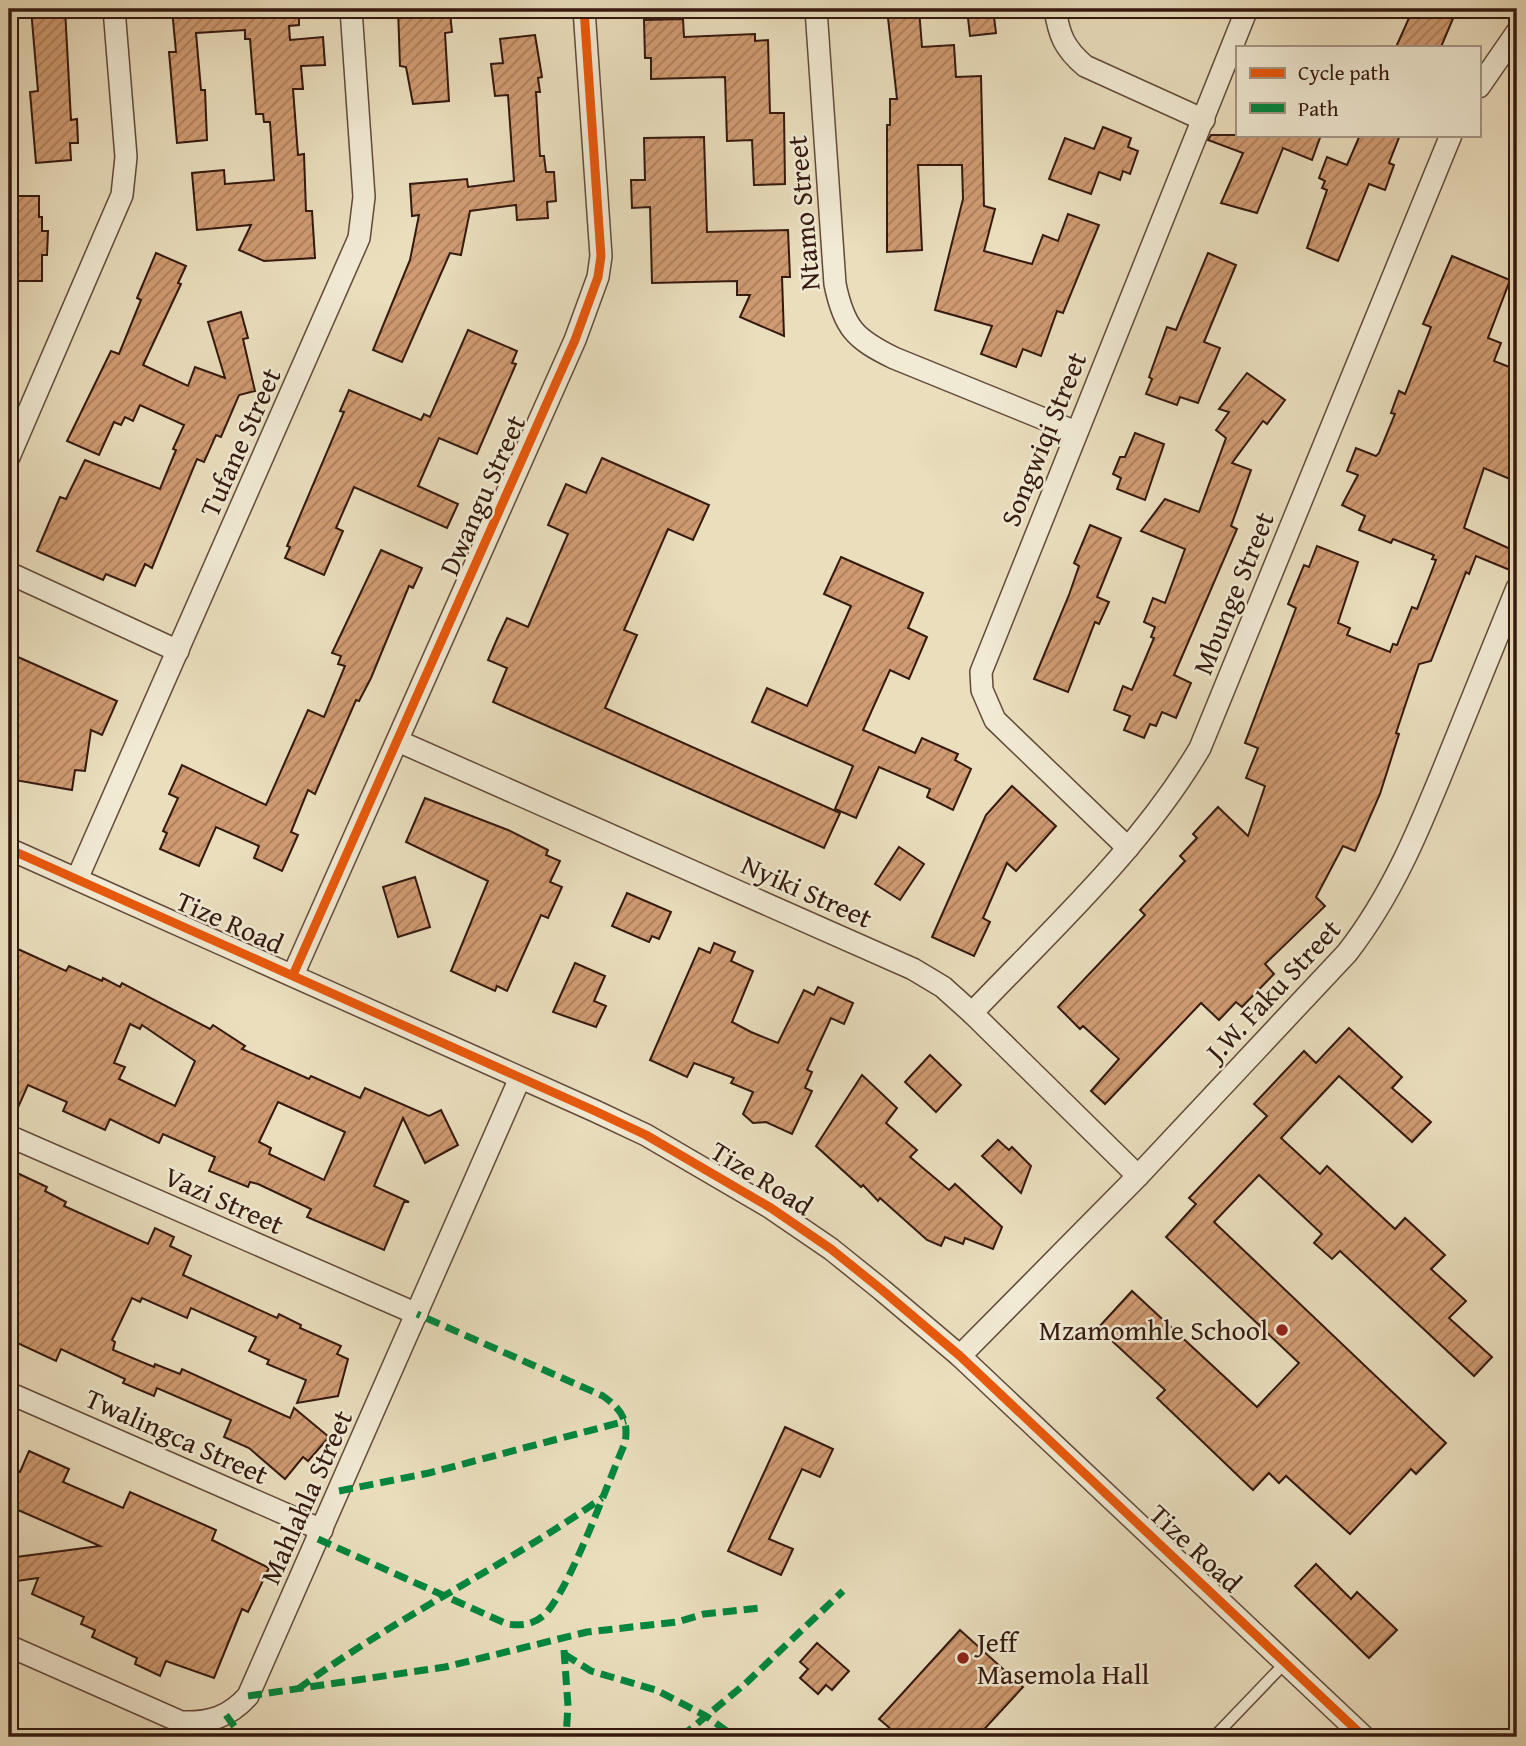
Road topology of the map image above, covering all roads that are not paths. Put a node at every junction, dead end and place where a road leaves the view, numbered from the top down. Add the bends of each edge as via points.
1 (114, 9) edge
2 (351, 9) edge
3 (584, 9) edge
4 (816, 9) edge
5 (1055, 9) edge
6 (1247, 9) edge
7 (1517, 32) edge
8 (1480, 86) edge
9 (1204, 120) junction
10 (1451, 136) edge
11 (1076, 432) junction
12 (9, 457) edge
13 (9, 573) edge
14 (1517, 588) edge
15 (178, 651) junction
16 (398, 741) junction
17 (1128, 848) junction
18 (9, 849) edge
19 (77, 879) junction
20 (292, 975) junction
21 (972, 1013) junction
22 (520, 1078) junction
23 (9, 1136) edge
24 (1138, 1175) junction
25 (417, 1314) junction
26 (960, 1356) junction
27 (9, 1393) edge
28 (322, 1530) junction
29 (9, 1646) edge
30 (1285, 1663) junction
31 (1214, 1737) edge
32 (1364, 1737) edge

1 - 12 street via 126,157 122,195
2 - 15 street, Tufane Street via 364,197 359,238
3 - 16 street, Dwangu Street via 601,232 598,277
4 - 11 street, Ntamo Street via 835,284 850,330 894,358
5 - 9 street via 1059,37 1085,66
6 - 9 street, Songwiqi Street
7 - 8 street
9 - 11 street, Songwiqi Street
10 - 17 street, Mbunge Street via 1200,748
11 - 17 street, Songwiqi Street via 989,649 981,672 982,690 995,720 1013,740
13 - 15 street
14 - 24 street, J.W. Faku Street via 1388,896 1348,953
15 - 19 street, Tufane Street
16 - 20 street, Dwangu Street
16 - 21 street, Nyiki Street via 902,964 943,987
17 - 21 street, Mbunge Street
18 - 19 street, Tize Road
19 - 20 street, Tize Road
20 - 22 street, Tize Road
21 - 24 street, Nyiki Street
22 - 25 street, Mahlahla Street
22 - 26 street, Tize Road via 646,1135 771,1208 831,1249
23 - 25 street, Vazi Street
24 - 26 street, J.W. Faku Street
25 - 28 street, Mahlahla Street
26 - 30 street, Tize Road
27 - 28 street, Twalingca Street
28 - 29 street, Mahlahla Street via 255,1685 238,1707 212,1721 181,1722
30 - 31 lane
30 - 32 street, Tize Road

